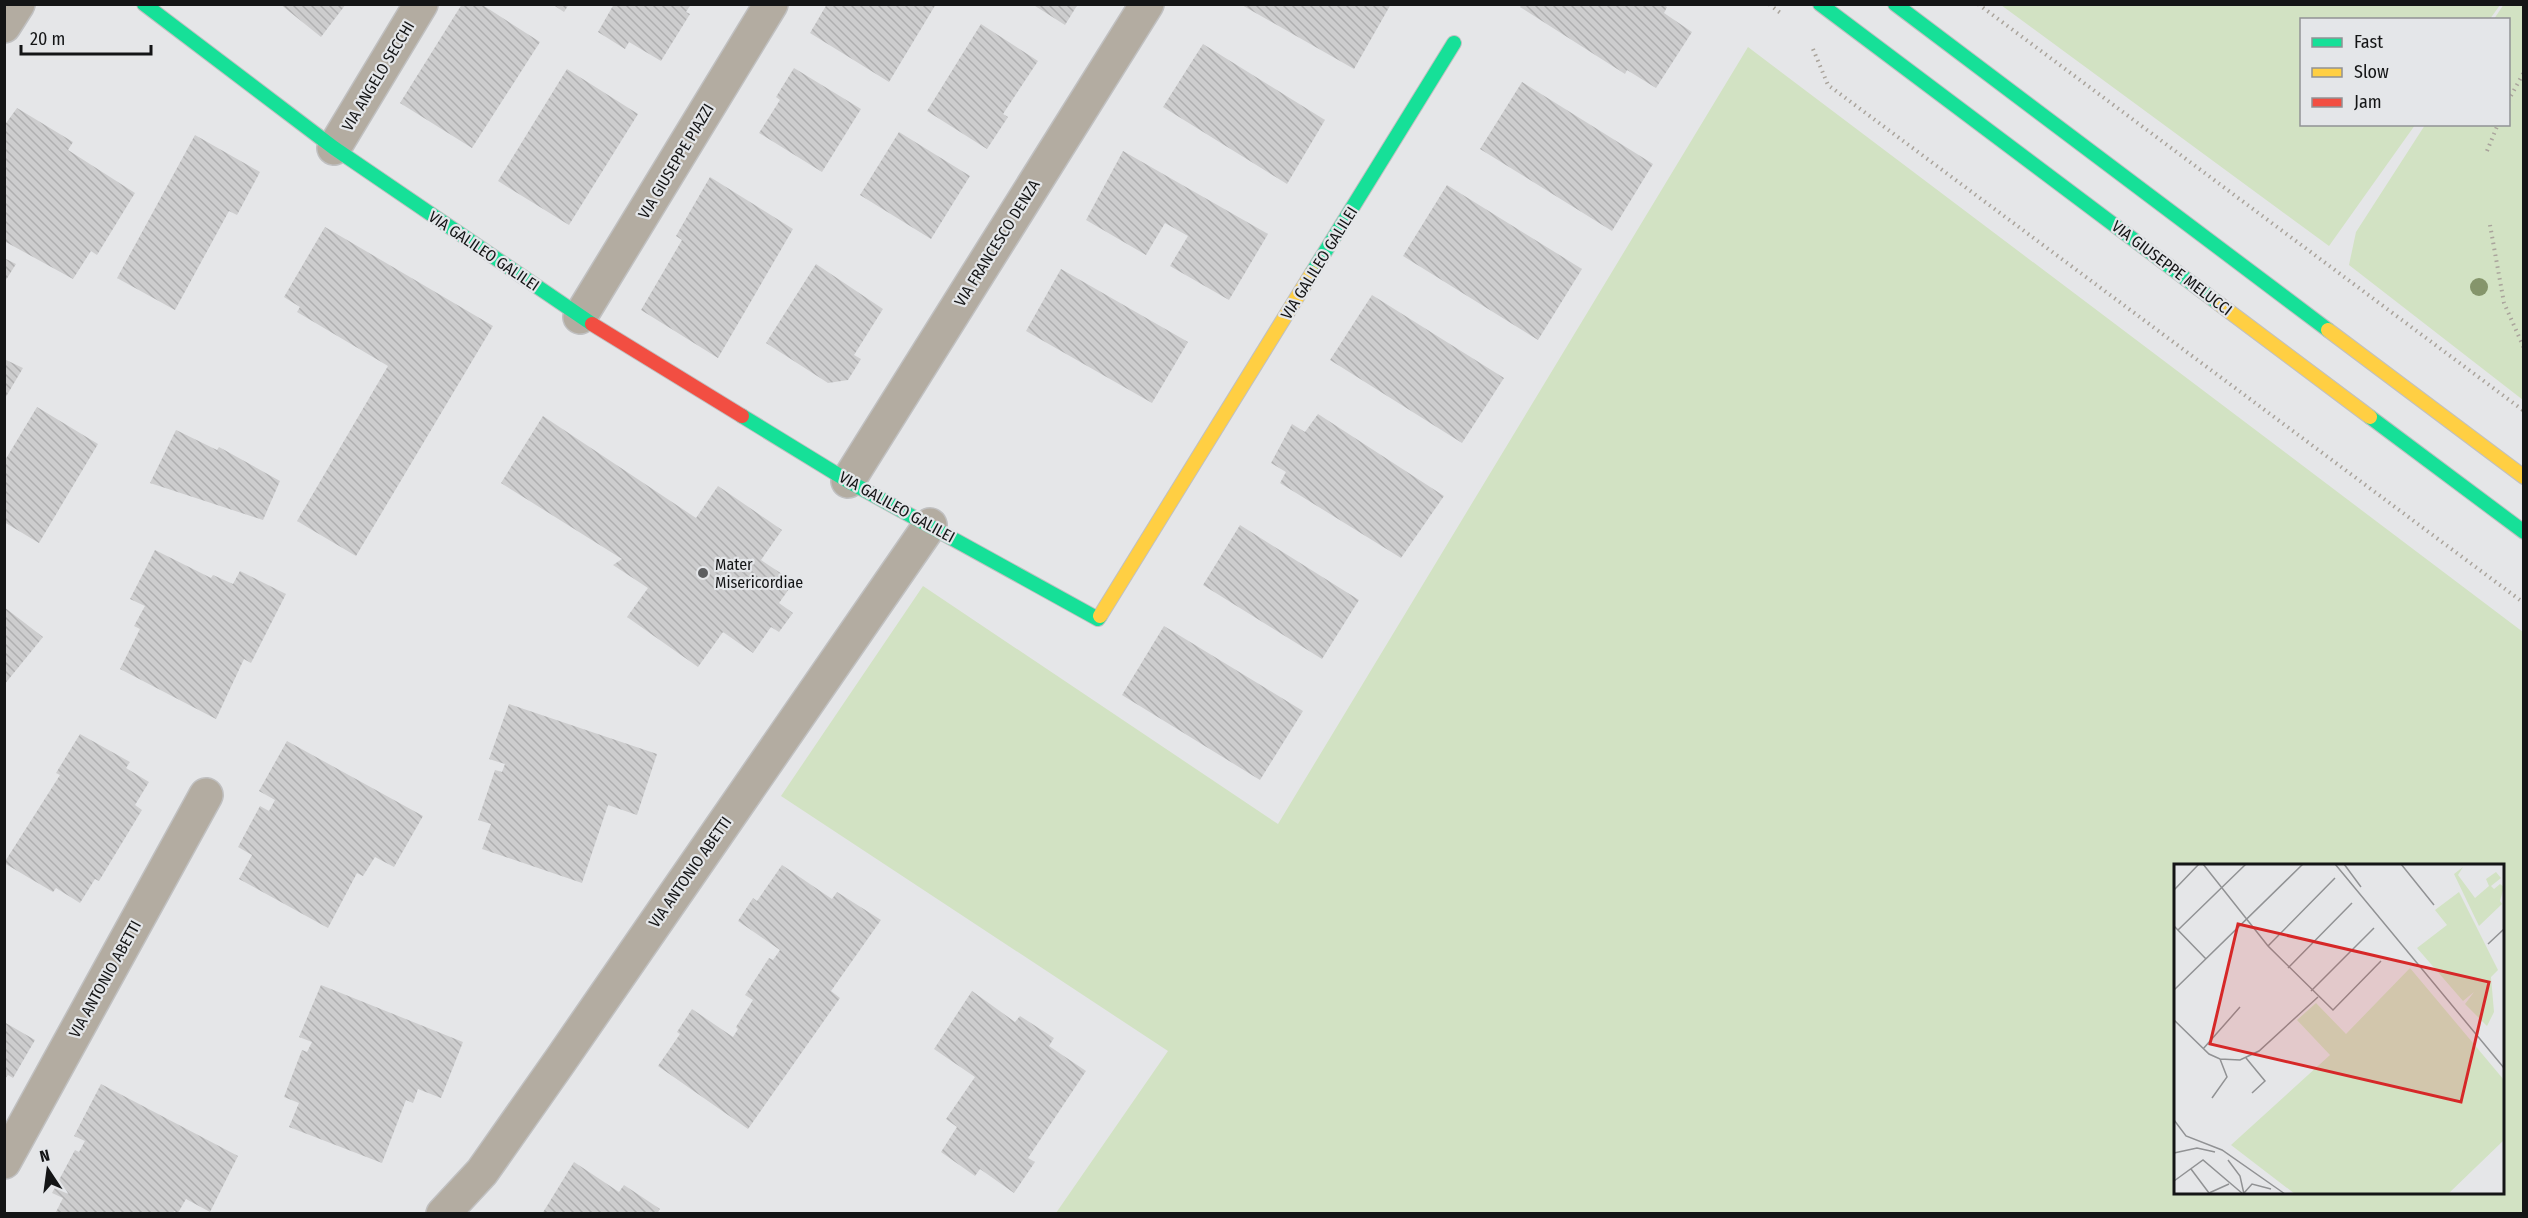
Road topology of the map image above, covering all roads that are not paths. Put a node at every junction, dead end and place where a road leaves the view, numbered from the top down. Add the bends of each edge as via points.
1 (18, 4) edge
2 (144, 4) edge
3 (421, 4) edge
4 (771, 4) edge
5 (1147, 4) edge
6 (1820, 4) edge
7 (1895, 4) edge
8 (4, 26) edge
9 (1454, 43) dead end
10 (334, 148) junction
11 (580, 317) junction
12 (2523, 477) edge
13 (848, 481) junction
14 (930, 525) junction
15 (2523, 532) edge
16 (206, 795) dead end
17 (4, 1162) edge
18 (443, 1214) edge

1 - 8 street
2 - 10 street, VIA GALILEO GALILEI
3 - 10 street, VIA ANGELO SECCHI
4 - 11 street, VIA GIUSEPPE PIAZZI
5 - 13 street, VIA FRANCESCO DENZA
6 - 15 street, VIA GIUSEPPE MELUCCI
7 - 12 street
9 - 14 street, VIA GALILEO GALILEI via 1098,619
10 - 11 street, VIA GALILEO GALILEI
11 - 13 street, VIA GALILEO GALILEI
13 - 14 street, VIA GALILEO GALILEI
14 - 18 street, VIA ANTONIO ABETTI via 521,1117 482,1172
16 - 17 street, VIA ANTONIO ABETTI

